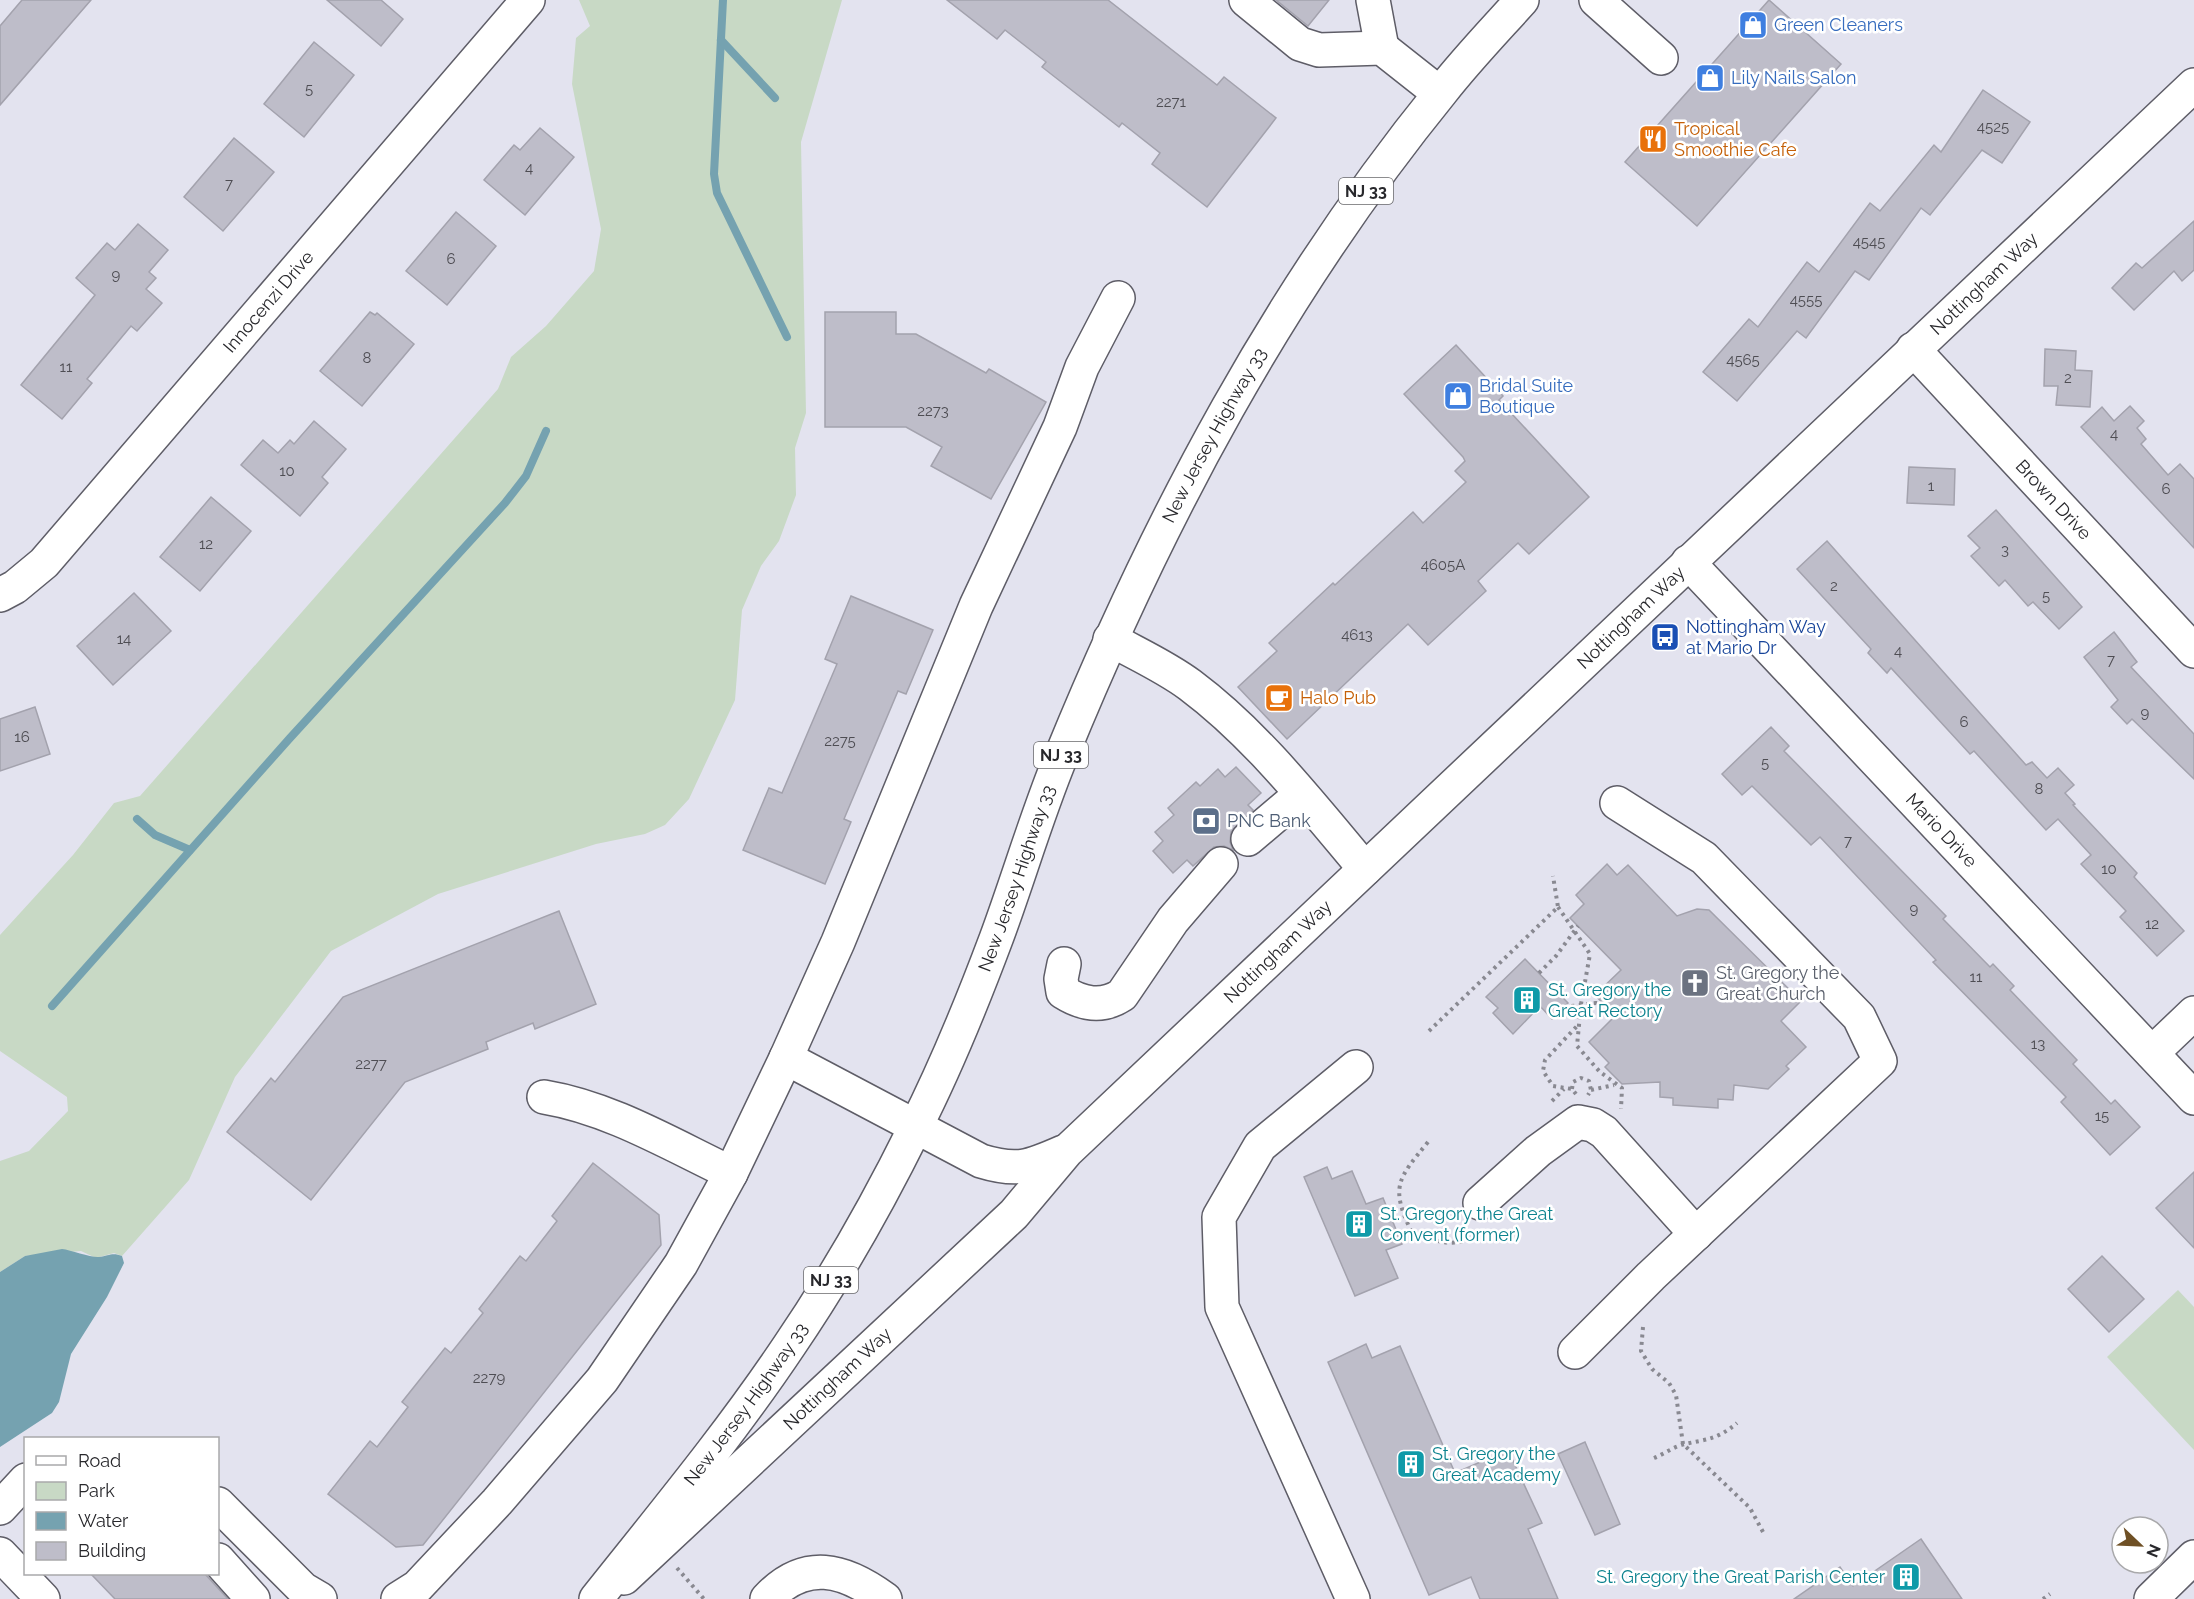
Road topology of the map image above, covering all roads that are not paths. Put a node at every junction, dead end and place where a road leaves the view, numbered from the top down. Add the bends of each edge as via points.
1 (528, 0) edge
2 (1246, 0) edge
3 (1373, 0) edge
4 (1522, 0) edge
5 (1596, 0) edge
6 (1382, 48) junction
7 (1662, 58) dead end
8 (2194, 85) edge
9 (1439, 93) junction
10 (1118, 298) dead end
11 (1913, 349) junction
12 (1688, 562) junction
13 (0, 595) edge
14 (1110, 639) junction
15 (2194, 651) edge
16 (1301, 794) junction
17 (1617, 802) dead end
18 (1248, 839) dead end
19 (1221, 864) dead end
20 (1365, 869) junction
21 (1064, 964) dead end
22 (2194, 1013) edge
23 (2152, 1053) junction
24 (786, 1058) junction
25 (1356, 1067) dead end
26 (544, 1097) dead end
27 (2194, 1098) edge
28 (916, 1126) junction
29 (1067, 1151) junction
30 (731, 1173) junction
31 (1484, 1215) road end
32 (1696, 1234) junction
33 (1575, 1352) dead end
34 (24, 1482) edge
35 (219, 1504) edge
36 (0, 1508) edge
37 (11, 1555) edge
38 (2194, 1557) edge
39 (219, 1561) edge
40 (24, 1573) edge
41 (26, 1575) edge
42 (43, 1599) edge
43 (253, 1599) edge
44 (320, 1599) edge
45 (399, 1599) edge
46 (598, 1599) edge
47 (767, 1599) edge
48 (885, 1599) edge
49 (1353, 1599) edge
50 (2151, 1599) edge

1 - 13 street, Innocenzi Drive via 44,563
2 - 6 street via 1300,44 1319,50
3 - 6 street
4 - 9 street, New Jersey Highway 33 / NJ 33
5 - 7 street
6 - 9 street
8 - 11 street, Nottingham Way
9 - 14 street, New Jersey Highway 33 / NJ 33 via 1351,211 1278,320 1173,507
10 - 24 street via 1082,367 1060,427 976,606
11 - 12 street, Nottingham Way
11 - 15 street, Brown Drive
12 - 20 street, Nottingham Way
12 - 23 street, Mario Drive
14 - 16 street via 1188,683 1224,711
14 - 28 street, New Jersey Highway 33 / NJ 33 via 1060,759 969,1009
16 - 18 street
16 - 20 street
17 - 32 street via 1704,858 1859,1017 1880,1061
19 - 21 street via 1173,920 1122,995 1111,1002 1096,1004 1074,999 1063,992
20 - 29 street, Nottingham Way
22 - 23 street
23 - 27 street, Mario Drive
24 - 28 street, Nottingham Way
24 - 30 street
25 - 49 street via 1260,1146 1218,1217 1221,1307
26 - 30 street via 575,1102 605,1113
28 - 29 street, Nottingham Way via 981,1161 1003,1168 1025,1168
28 - 46 street, New Jersey Highway 33 / NJ 33 via 842,1263 789,1346
29 - 46 street, Nottingham Way via 1014,1214 659,1548
30 - 45 street via 681,1264 602,1380 497,1502 417,1587
31 - 32 street via 1538,1151 1578,1122 1593,1125 1606,1134
32 - 33 street
34 - 36 street
35 - 44 street via 303,1589
37 - 40 street
38 - 50 street
39 - 43 street
41 - 42 street
47 - 48 street via 793,1576 819,1573 840,1574 863,1583

